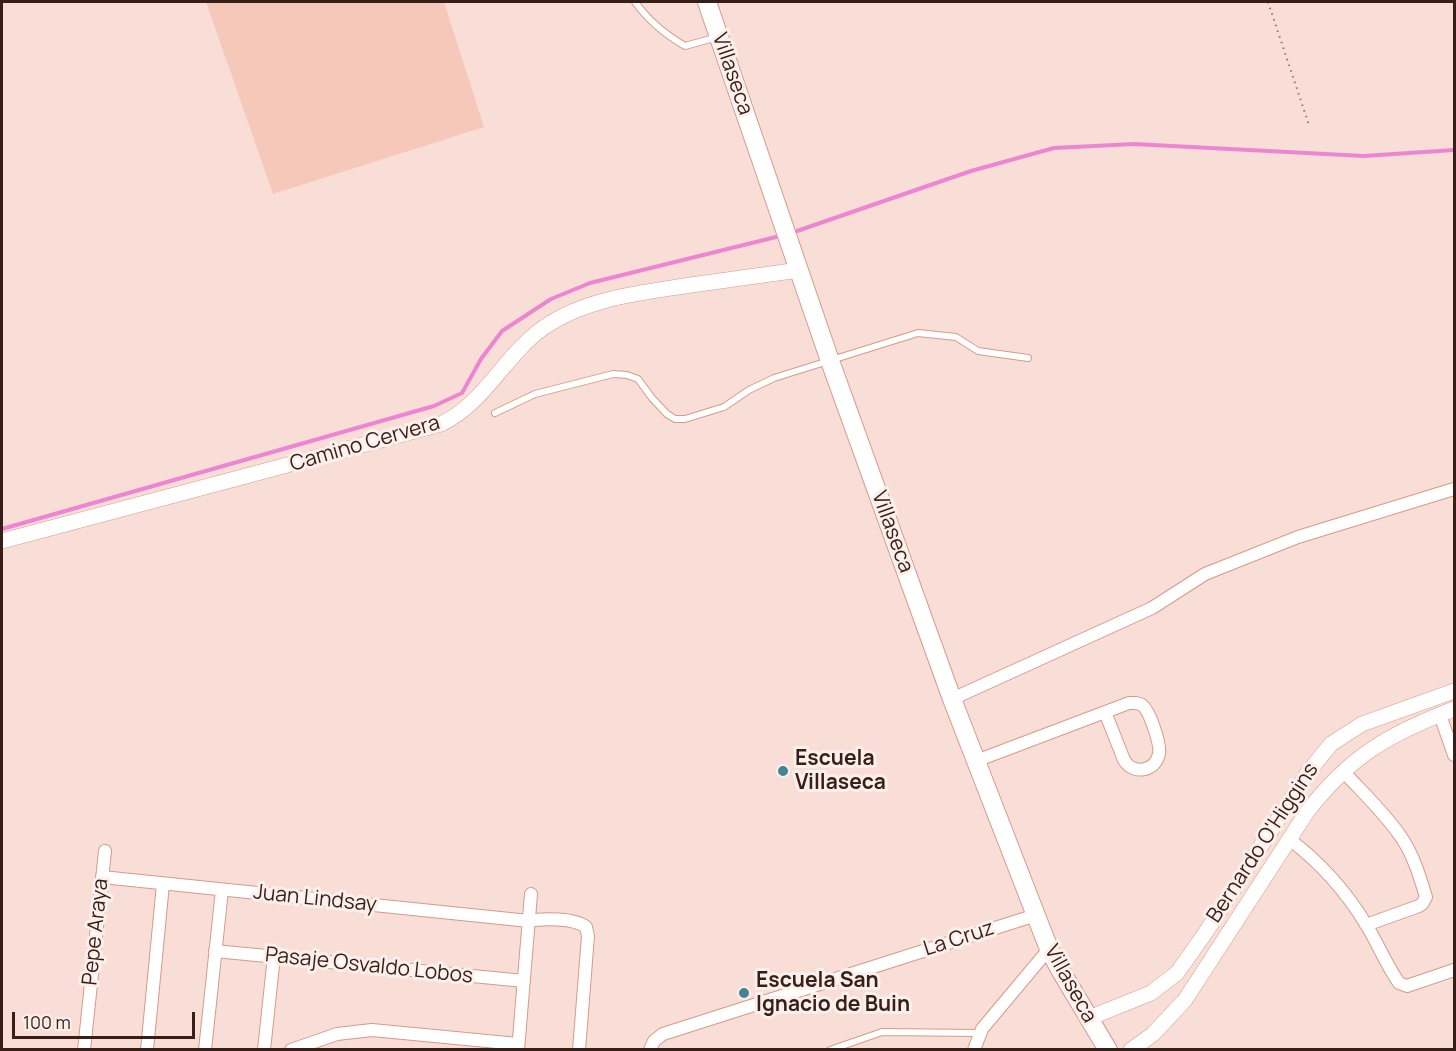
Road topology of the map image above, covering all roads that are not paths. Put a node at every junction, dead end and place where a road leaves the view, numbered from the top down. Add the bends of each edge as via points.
1 (635, 2) edge
2 (707, 2) edge
3 (719, 37) junction
4 (799, 270) junction
5 (1028, 358) dead end
6 (830, 361) junction
7 (495, 413) dead end
8 (1455, 489) edge
9 (2, 542) edge
10 (1455, 691) edge
11 (952, 699) junction
12 (1455, 709) edge
13 (1105, 712) junction
14 (1440, 715) junction
15 (1455, 755) edge
16 (976, 761) junction
17 (1342, 771) junction
18 (1290, 801) junction
19 (1307, 812) junction
20 (1289, 839) junction
21 (105, 851) dead end
22 (102, 877) junction
23 (163, 884) junction
24 (222, 890) junction
25 (531, 894) dead end
26 (1036, 915) junction
27 (529, 921) junction
28 (1366, 925) junction
29 (1049, 950) junction
30 (215, 951) junction
31 (274, 957) junction
32 (1455, 970) edge
33 (524, 981) junction
34 (1089, 1018) junction
35 (980, 1033) junction
36 (496, 1046) edge
37 (518, 1047) edge
38 (84, 1050) edge
39 (147, 1050) edge
40 (206, 1050) edge
41 (264, 1050) edge
42 (291, 1050) edge
43 (579, 1050) edge
44 (650, 1050) edge
45 (830, 1050) edge
46 (974, 1050) edge
47 (1108, 1050) edge
48 (1131, 1050) edge

1 - 3 lane via 685,46
2 - 3 main road, Villaseca
3 - 4 main road, Villaseca
4 - 6 main road, Villaseca
4 - 9 street, Camino Cervera via 593,304 561,317 534,335 469,407 441,424
5 - 6 lane via 978,351 956,337 918,333
6 - 7 lane via 774,378 724,407 685,419 667,414 639,380 613,374 535,394
6 - 11 main road, Villaseca
8 - 11 street via 1298,537 1204,574 1152,608
10 - 18 street, Bernardo O'Higgins via 1376,718 1339,737 1317,760
11 - 16 main road, Villaseca
12 - 14 street, Bernardo O'Higgins
13 - 13 street via 1132,702 1145,708 1159,745 1155,763 1143,770 1128,766
13 - 16 street
14 - 15 street
14 - 17 street, Bernardo O'Higgins via 1390,737
16 - 26 main road, Villaseca
17 - 19 street, Bernardo O'Higgins
17 - 28 street via 1403,839 1426,897 1419,906
18 - 19 street
18 - 34 street, Bernardo O'Higgins via 1177,973 1151,993
19 - 20 street, Bernardo O'Higgins
20 - 28 street via 1325,868
20 - 48 street, Bernardo O'Higgins via 1185,1000
21 - 22 street, Pepe Araya
22 - 23 street, Juan Lindsay
22 - 38 street, Pepe Araya
23 - 24 street, Juan Lindsay
23 - 39 street
24 - 27 street, Juan Lindsay
24 - 30 street
25 - 27 street
26 - 29 main road, Villaseca
26 - 44 street, La Cruz via 663,1034
27 - 33 street
27 - 43 street, Juan Lindsay via 577,922 587,930
28 - 32 street via 1403,985
29 - 34 main road, Villaseca
29 - 35 street
30 - 31 street, Pasaje Osvaldo Lobos
30 - 40 street
31 - 33 street, Pasaje Osvaldo Lobos
31 - 41 street
33 - 37 street
34 - 47 main road, Villaseca
35 - 45 lane via 882,1032
35 - 46 street
36 - 37 street
36 - 42 street via 372,1030 337,1034

